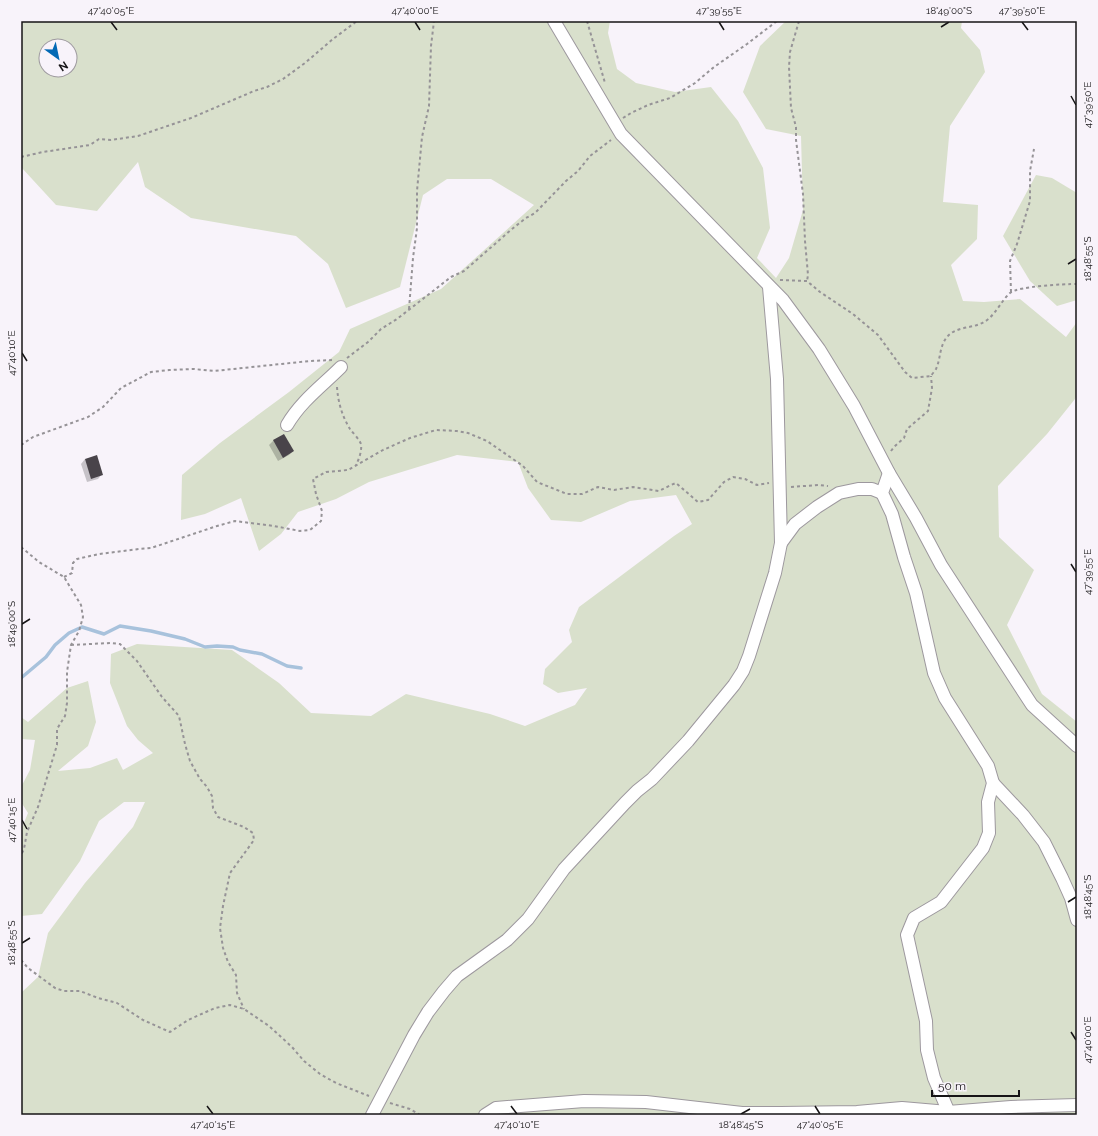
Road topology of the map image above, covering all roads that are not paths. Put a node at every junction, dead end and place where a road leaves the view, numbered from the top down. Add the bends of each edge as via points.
1 (554, 21) edge
2 (769, 287) junction
3 (342, 364) road end
4 (287, 425) dead end
5 (889, 473) junction
6 (882, 493) junction
7 (780, 543) junction
8 (1077, 746) edge
9 (993, 783) junction
10 (1077, 920) edge
11 (1076, 1102) edge
12 (949, 1114) edge
13 (372, 1115) edge
14 (485, 1115) edge

1 - 2 street via 620,134
2 - 5 street via 783,300 820,349
2 - 7 street via 777,379
3 - 4 street via 295,412
5 - 6 street
5 - 8 street via 941,565 1032,705
6 - 7 street via 872,489 839,493 795,524
6 - 9 street via 892,514 916,593 934,674 945,698 988,766
7 - 13 street via 775,574 749,656 734,685 688,741 625,803 564,869 528,918 507,940 457,976 444,991 414,1036
9 - 10 street via 1044,842 1071,898
9 - 12 street via 988,802 989,833 984,848 941,902 914,918 907,935 926,1021 927,1050 934,1078
11 - 12 street
12 - 14 street via 902,1108 857,1112 742,1113 646,1102 584,1101 496,1108

